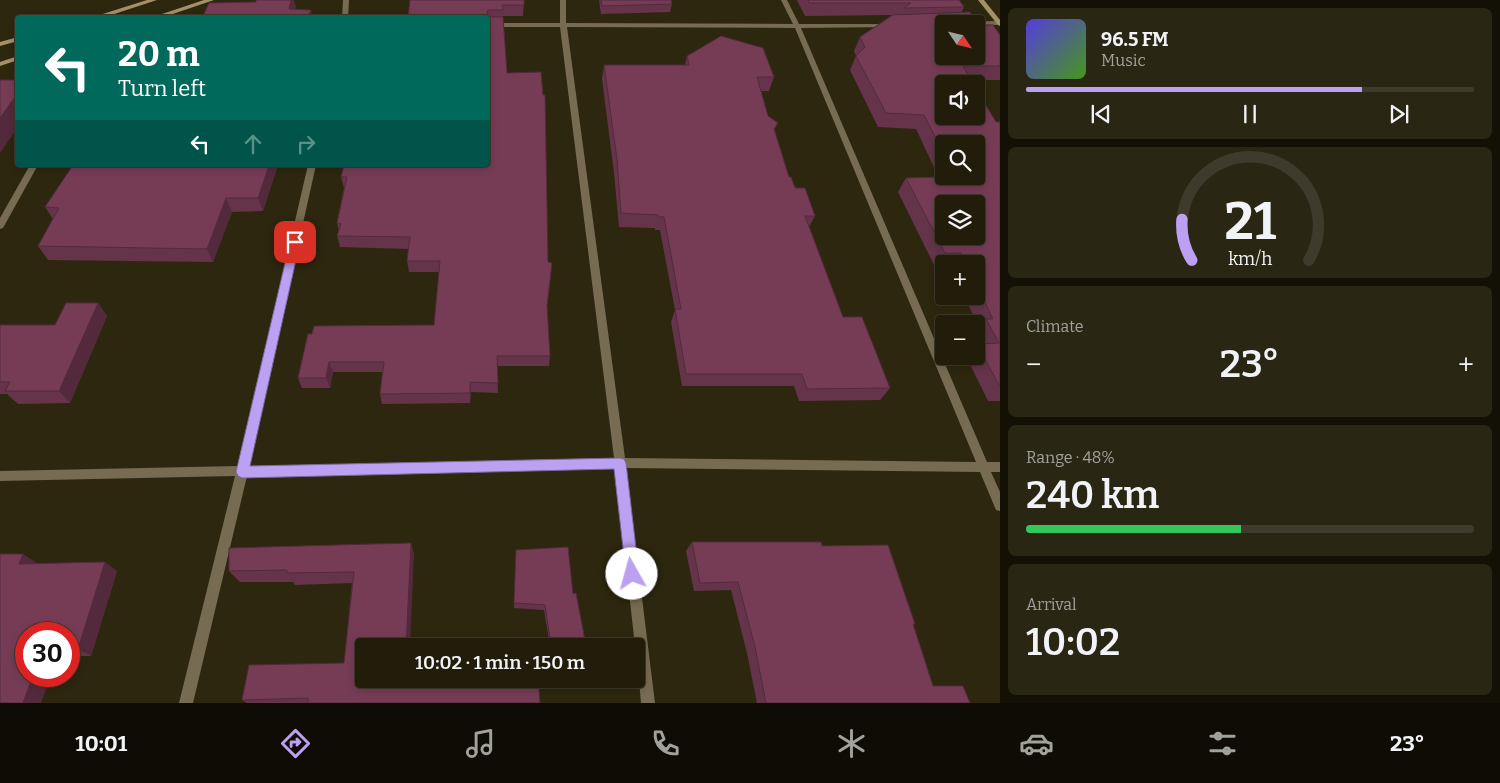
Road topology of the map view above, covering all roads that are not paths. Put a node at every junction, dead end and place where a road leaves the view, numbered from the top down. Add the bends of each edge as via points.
1 (154, 0) edge
2 (211, 0) edge
3 (346, 0) edge
4 (563, 0) edge
5 (784, 0) edge
6 (980, 0) edge
7 (103, 15) edge
8 (163, 15) edge
9 (345, 15) edge
10 (985, 24) edge
11 (999, 24) edge
12 (490, 25) edge
13 (564, 25) junction
14 (895, 25) edge
15 (797, 26) junction
16 (15, 40) edge
17 (0, 44) edge
18 (15, 59) edge
19 (0, 64) edge
20 (33, 167) edge
21 (312, 167) edge
22 (0, 226) edge
23 (620, 463) junction
24 (983, 467) junction
25 (1000, 467) edge
26 (242, 472) junction
27 (0, 476) edge
28 (1000, 506) edge
29 (186, 703) edge
30 (648, 703) edge

1 - 7 street
2 - 8 street
3 - 9 street
4 - 13 street
5 - 15 street
6 - 11 street
10 - 11 street
12 - 13 street
13 - 15 street
13 - 23 street
14 - 15 street
15 - 24 street
16 - 17 street
18 - 19 street
20 - 22 street
21 - 26 street
23 - 24 street
23 - 26 street
23 - 30 street
24 - 25 street
24 - 28 street
26 - 27 street
26 - 29 street

